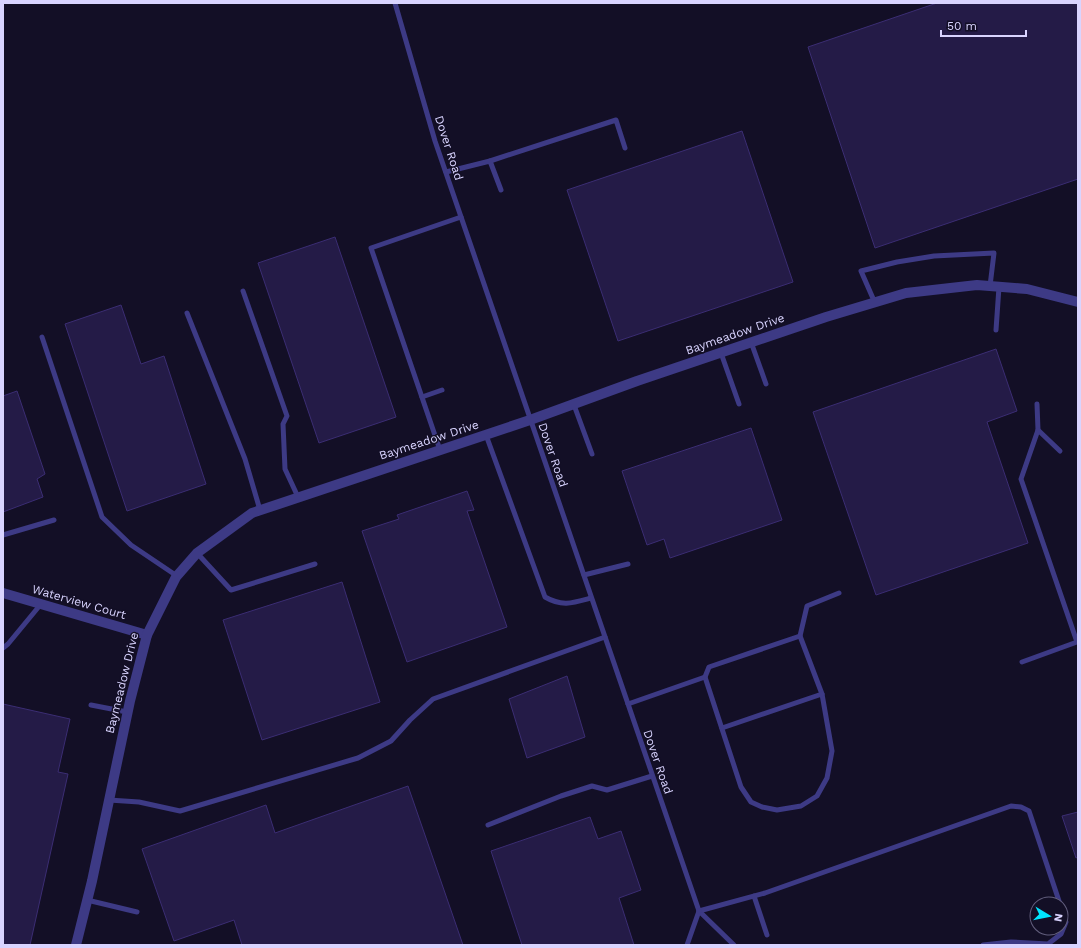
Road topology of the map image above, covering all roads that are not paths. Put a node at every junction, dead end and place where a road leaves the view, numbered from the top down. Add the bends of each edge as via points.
1 (395, 3) edge
2 (625, 148) dead end
3 (490, 161) junction
4 (446, 172) junction
5 (501, 190) dead end
6 (462, 217) junction
7 (995, 287) junction
8 (243, 291) dead end
9 (1078, 302) edge
10 (875, 303) junction
11 (187, 314) dead end
12 (996, 330) dead end
13 (42, 337) dead end
14 (751, 342) junction
15 (721, 353) junction
16 (766, 384) dead end
17 (442, 390) dead end
18 (422, 397) junction
19 (739, 404) dead end
20 (1037, 404) dead end
21 (574, 405) junction
22 (530, 420) junction
23 (1038, 430) junction
24 (486, 435) junction
25 (440, 450) junction
26 (1060, 451) dead end
27 (592, 454) dead end
28 (298, 497) junction
29 (260, 510) junction
30 (54, 520) dead end
31 (3, 535) edge
32 (197, 552) junction
33 (315, 564) dead end
34 (628, 564) dead end
35 (584, 575) junction
36 (177, 576) junction
37 (3, 593) edge
38 (840, 593) dead end
39 (591, 598) junction
40 (41, 604) junction
41 (147, 635) junction
42 (800, 636) junction
43 (605, 638) junction
44 (3, 648) edge
45 (1022, 662) dead end
46 (705, 677) junction
47 (822, 694) junction
48 (628, 704) junction
49 (91, 705) dead end
50 (127, 712) junction
51 (722, 728) junction
52 (652, 776) junction
53 (109, 800) junction
54 (488, 825) dead end
55 (754, 896) junction
56 (1057, 896) edge
57 (87, 900) junction
58 (699, 911) junction
59 (137, 912) dead end
60 (767, 935) dead end
61 (1058, 936) edge
62 (76, 945) edge
63 (687, 945) edge
64 (734, 945) edge
65 (983, 945) edge

1 - 4 lane, Dover Road
2 - 3 lane via 616,120
3 - 4 lane
3 - 5 lane
4 - 6 lane, Dover Road
6 - 18 lane via 372,248
6 - 22 lane, Dover Road
7 - 9 street, Baymeadow Drive via 1026,289
7 - 10 street, Baymeadow Drive via 977,285 906,294
7 - 10 lane via 994,253 934,256 861,271
7 - 12 lane
8 - 28 lane via 286,416 285,469
10 - 14 street, Baymeadow Drive
11 - 29 lane via 245,459
13 - 36 lane via 102,516 131,545
14 - 15 street, Baymeadow Drive
14 - 16 lane
15 - 19 lane
15 - 21 street, Baymeadow Drive
17 - 18 lane
18 - 25 lane
20 - 23 lane
21 - 22 street, Baymeadow Drive
21 - 27 lane
22 - 24 street, Baymeadow Drive
22 - 35 lane, Dover Road
23 - 26 lane
23 - 45 lane via 1021,479 1077,642
24 - 25 street, Baymeadow Drive
24 - 39 lane via 545,597 554,603 571,604
25 - 28 street, Baymeadow Drive
28 - 29 street, Baymeadow Drive
29 - 32 street, Baymeadow Drive
30 - 31 lane
32 - 33 lane via 231,590
32 - 36 street, Baymeadow Drive
34 - 35 lane
35 - 39 lane, Dover Road
36 - 41 street, Baymeadow Drive
37 - 40 street, Waterview Court
38 - 42 lane via 807,606
39 - 43 lane, Dover Road
40 - 41 street, Waterview Court
40 - 44 lane
41 - 50 street, Baymeadow Drive
42 - 46 lane via 709,666
42 - 47 lane
43 - 48 lane, Dover Road
43 - 53 lane via 433,699 391,741 358,758 180,811 138,802
46 - 48 lane
46 - 51 lane
47 - 51 lane
47 - 51 lane via 832,751 827,778 817,796 801,806 777,810 751,802 741,787
48 - 52 lane, Dover Road
49 - 50 lane
50 - 53 street, Baymeadow Drive
52 - 54 lane via 607,790 592,786
52 - 58 lane, Dover Road
53 - 57 street, Baymeadow Drive
55 - 56 lane via 1011,806 1021,806 1029,811
55 - 58 lane
55 - 60 lane
57 - 59 lane
57 - 62 street, Baymeadow Drive
58 - 63 lane
58 - 64 lane
61 - 65 lane via 1048,944 1011,942

